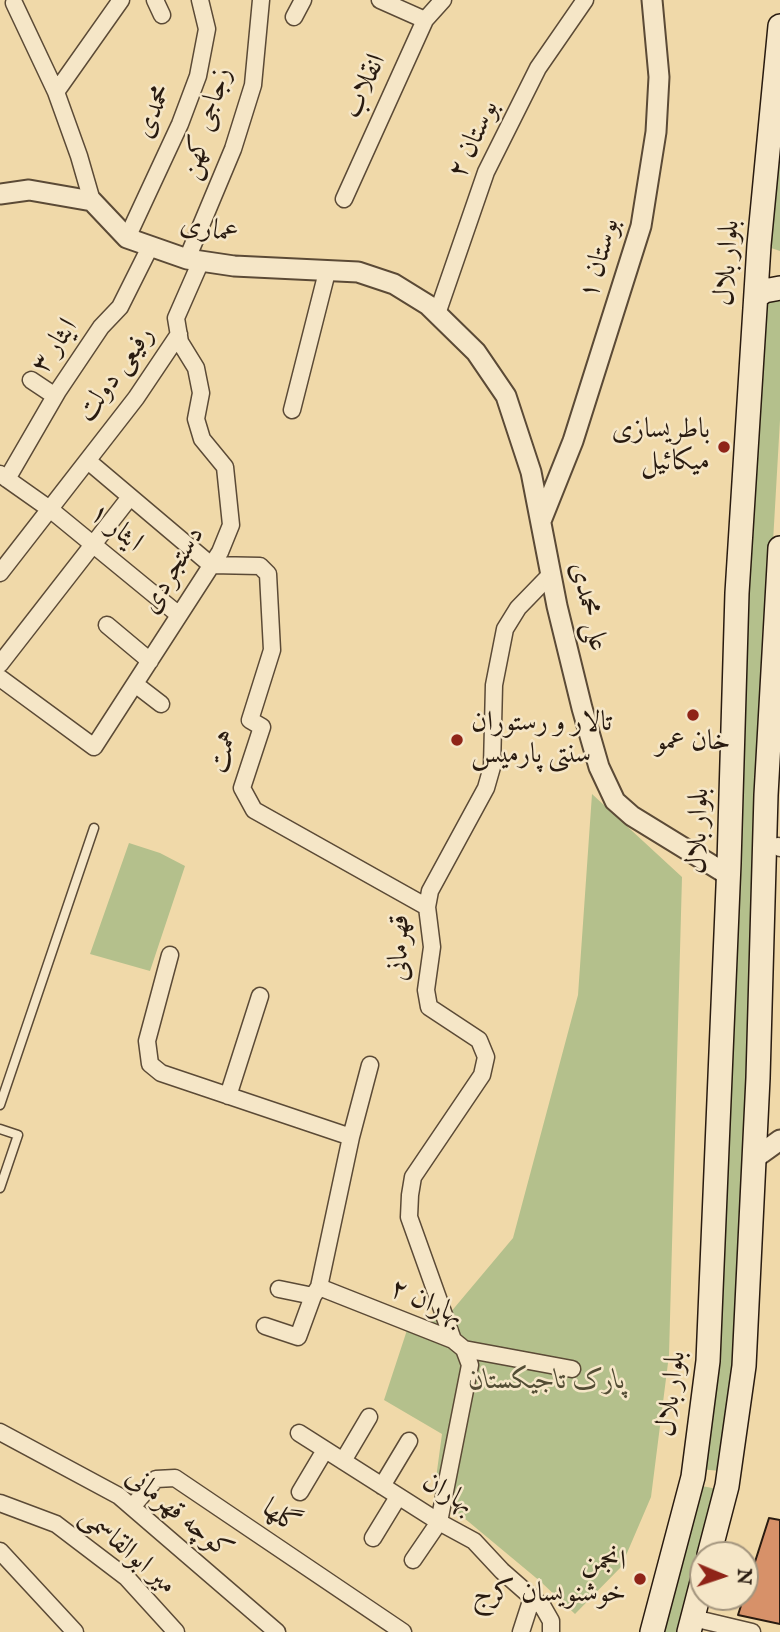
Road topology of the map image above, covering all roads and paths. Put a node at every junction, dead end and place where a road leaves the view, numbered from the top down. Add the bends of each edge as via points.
1 (121, 0) edge
2 (200, 0) edge
3 (261, 0) edge
4 (303, 0) edge
5 (380, 0) edge
6 (443, 0) edge
7 (585, 0) edge
8 (652, 0) edge
9 (14, 3) dead end
10 (294, 17) dead end
11 (425, 20) junction
12 (780, 26) edge
13 (55, 92) junction
14 (0, 194) edge
15 (344, 200) dead end
16 (92, 201) junction
17 (127, 238) junction
18 (150, 247) junction
19 (194, 260) junction
20 (327, 272) junction
21 (780, 288) edge
22 (756, 297) junction
23 (437, 314) junction
24 (179, 334) junction
25 (31, 380) dead end
26 (55, 396) junction
27 (292, 410) dead end
28 (88, 461) junction
29 (4, 476) edge
30 (130, 497) junction
31 (51, 510) junction
32 (541, 522) junction
33 (93, 543) junction
34 (780, 548) edge
35 (211, 565) junction
36 (0, 573) edge
37 (551, 574) junction
38 (778, 608) edge
39 (179, 615) junction
40 (107, 625) dead end
41 (150, 661) junction
42 (0, 664) edge
43 (0, 678) edge
44 (135, 684) junction
45 (161, 704) dead end
46 (773, 796) edge
47 (94, 828) dead end
48 (775, 849) edge
49 (728, 876) junction
50 (427, 907) junction
51 (170, 955) dead end
52 (260, 996) dead end
53 (370, 1065) dead end
54 (721, 1068) junction
55 (758, 1068) junction
56 (228, 1096) junction
57 (0, 1105) edge
58 (0, 1129) edge
59 (351, 1136) junction
60 (780, 1140) edge
61 (755, 1158) junction
62 (0, 1188) edge
63 (279, 1289) dead end
64 (316, 1292) junction
65 (265, 1326) dead end
66 (458, 1345) junction
67 (572, 1368) dead end
68 (369, 1418) dead end
69 (0, 1432) edge
70 (299, 1433) dead end
71 (409, 1441) dead end
72 (325, 1450) junction
73 (343, 1461) junction
74 (382, 1486) junction
75 (300, 1492) dead end
76 (398, 1497) junction
77 (0, 1503) edge
78 (132, 1507) junction
79 (439, 1522) junction
80 (373, 1538) dead end
81 (713, 1541) edge
82 (0, 1551) edge
83 (413, 1560) dead end
84 (532, 1598) junction
85 (691, 1625) edge
86 (551, 1626) edge
87 (75, 1632) edge
88 (176, 1632) edge
89 (277, 1632) edge
90 (403, 1632) edge
91 (521, 1632) edge
92 (652, 1632) edge
93 (752, 1632) edge

1 - 13 street
2 - 17 street, محمدی via 207,29 198,76
3 - 19 street, زجاجی کهن via 253,85
4 - 10 street
5 - 11 street
6 - 11 street, انقلاب
7 - 23 street, بوستان ۲ via 538,68 486,172
8 - 32 street, بوستان ۱ via 659,77 656,132 641,226 573,441
9 - 13 street, عماری
11 - 15 street, انقلاب
12 - 22 main road, بلوار بلال
13 - 16 street, عماری
14 - 16 street via 29,190
16 - 17 street, عماری
17 - 18 street, عماری
18 - 19 street, عماری
18 - 26 street, ایثار ۳ via 120,307 101,327
19 - 20 street, عماری
19 - 24 street, رفیعی دولت via 176,318
20 - 23 street, عماری via 358,272 394,284
20 - 27 street
21 - 22 main road via 764,290
22 - 49 main road, بلوار بلال via 737,593
23 - 32 street, علی محمدی via 476,352 506,396 531,472
24 - 28 street, رفیعی دولت
24 - 35 street, دستجردی via 196,368 201,394 196,419 202,439 225,467 231,525
25 - 26 street
26 - 29 street, ایثار ۳
28 - 30 street
28 - 31 street, رفیعی دولت
29 - 31 street, ۱ ایثار
30 - 33 street
30 - 35 street
31 - 33 street, ۱ ایثار
31 - 36 street
32 - 37 street, علی محمدی
33 - 39 street, ۱ ایثار
33 - 42 street
34 - 38 main road
35 - 39 street, دستجردی
35 - 50 street, همت via 260,566 268,574 272,650 250,720 262,727 243,788 254,810
37 - 49 street, علی محمدی via 599,768 615,801
37 - 50 street, قهرمانی via 518,608 505,629 494,685 492,767 486,788 430,891
38 - 46 main road
39 - 41 street, دستجردی
40 - 41 street
41 - 44 street, دستجردی
43 - 44 street, دستجردی via 94,747
44 - 45 street
46 - 48 main road
47 - 57 lane
48 - 55 main road
49 - 54 main road, بلوار بلال
50 - 66 street, قهرمانی via 432,947 426,990 429,1007 479,1040 486,1057 482,1075 413,1177 410,1195 409,1217
51 - 56 street via 147,1041 150,1064 161,1073
52 - 56 street
53 - 59 street
54 - 55 main road via 737,1079 749,1077
54 - 92 main road, بلوار بلال via 708,1361 692,1477
55 - 61 main road
56 - 59 street
58 - 62 lane via 18,1135
59 - 64 street
60 - 61 street
61 - 81 main road via 744,1366 727,1486
63 - 64 street, بهاران ۲
64 - 65 street via 298,1337
64 - 66 street, بهاران ۲
66 - 67 street
66 - 79 street, بهاران ۲ via 470,1365
68 - 73 street
69 - 78 street, کوچه قهرمانی
70 - 72 street, بهاران
71 - 74 street
72 - 73 street, بهاران
72 - 75 street
73 - 74 street, بهاران
74 - 76 street, بهاران
76 - 79 street, بهاران
76 - 80 street
77 - 88 street, میر ابوالقاسمی via 56,1524 127,1578
78 - 89 street, کوچه قهرمانی
78 - 90 street, گلها via 156,1479 175,1478
79 - 83 street
79 - 84 street, بهاران via 474,1541
82 - 87 street
84 - 86 street, بهاران via 543,1607
84 - 91 street
85 - 93 street

